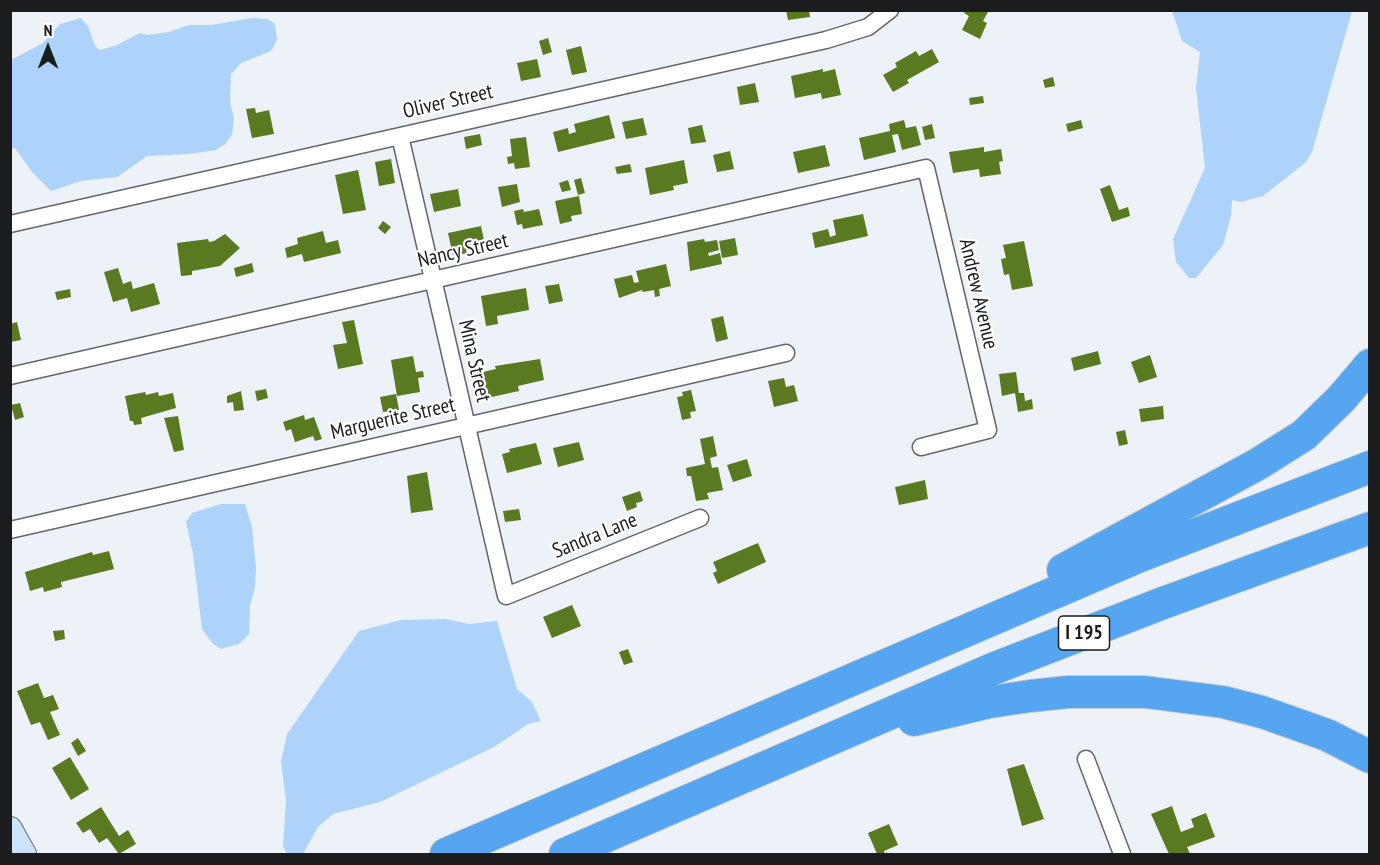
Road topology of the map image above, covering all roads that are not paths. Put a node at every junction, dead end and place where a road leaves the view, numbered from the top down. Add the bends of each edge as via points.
1 (890, 10) edge
2 (399, 136) junction
3 (926, 168) joint
4 (10, 224) edge
5 (433, 280) junction
6 (786, 353) dead end
7 (1370, 365) edge
8 (10, 376) edge
9 (466, 426) junction
10 (921, 447) dead end
11 (1370, 467) edge
12 (700, 518) dead end
13 (1370, 528) edge
14 (10, 530) edge
15 (506, 596) joint
16 (921, 649) junction
17 (803, 750) junction
18 (1370, 757) edge
19 (1086, 759) dead end
20 (10, 829) edge
21 (24, 855) edge
22 (446, 855) edge
23 (565, 855) edge
24 (1122, 855) edge

1 - 2 street, Oliver Street via 868,27 826,40
2 - 4 street, Oliver Street
2 - 5 street, Mina Street
3 - 5 street, Nancy Street
3 - 10 street, Andrew Avenue via 988,430
5 - 8 street, Nancy Street
5 - 9 street, Mina Street
6 - 9 street, Marguerite Street
7 - 16 highway via 1324,417 1282,450
9 - 14 street, Marguerite Street
9 - 15 street, Mina Street
11 - 16 highway, I 195 via 1195,534
12 - 15 street, Sandra Lane
13 - 17 highway, I 195 via 1106,624
16 - 22 highway, I 195
17 - 18 highway via 990,702 1107,691 1183,696 1252,710 1318,732
17 - 23 highway, I 195
19 - 24 street
20 - 21 main road

